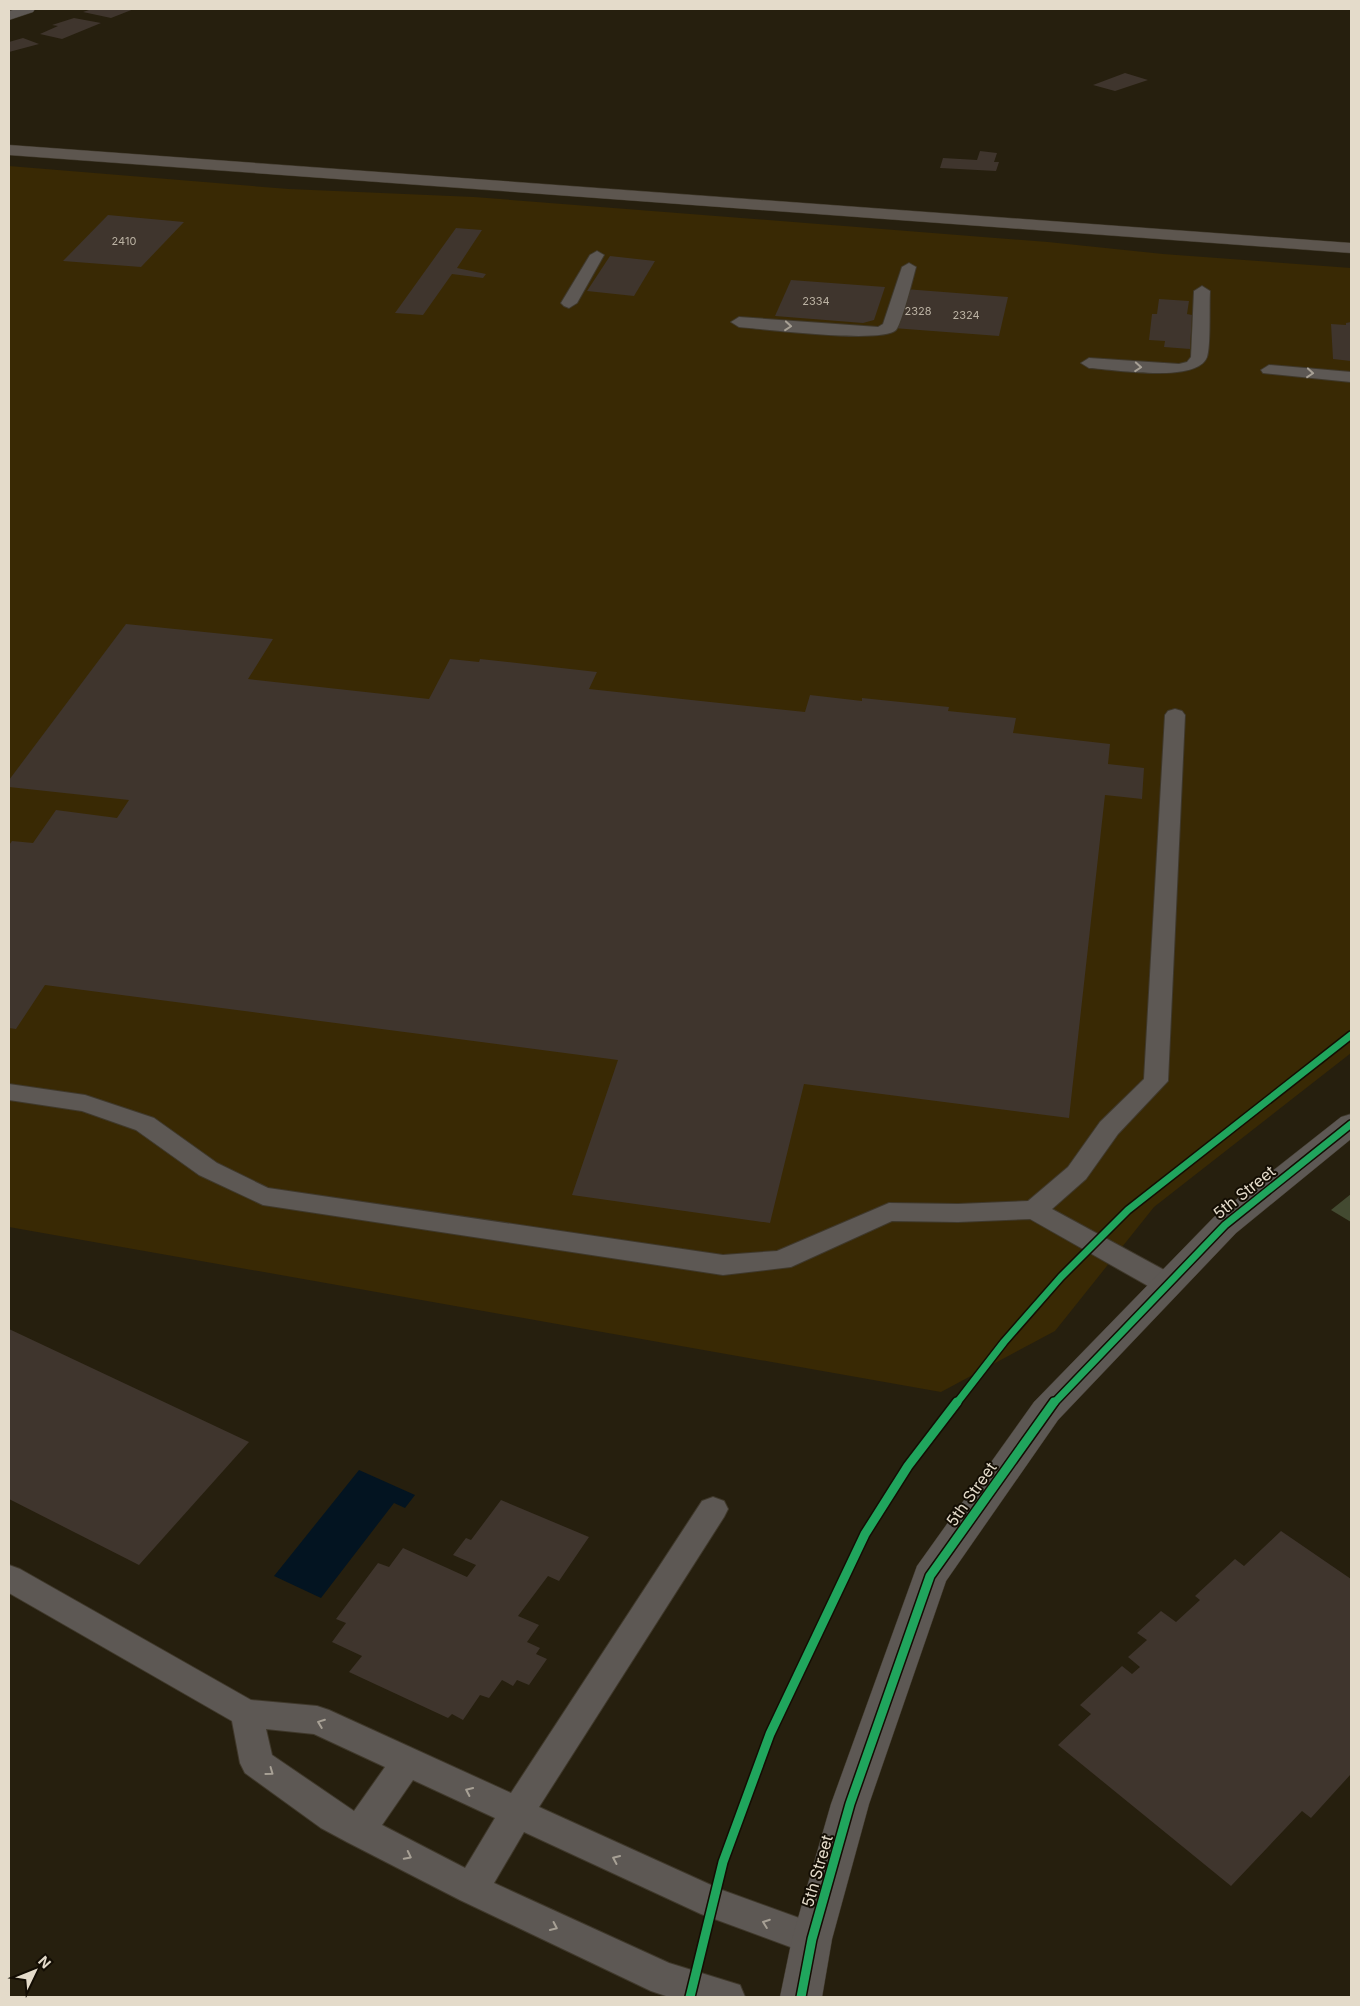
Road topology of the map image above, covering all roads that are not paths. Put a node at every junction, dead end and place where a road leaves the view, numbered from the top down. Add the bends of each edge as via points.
1 (28, 9) edge
2 (9, 16) edge
3 (9, 150) edge
4 (1351, 248) edge
5 (597, 255) dead end
6 (909, 267) dead end
7 (1202, 291) dead end
8 (569, 302) dead end
9 (739, 322) dead end
10 (1089, 363) dead end
11 (1269, 370) dead end
12 (1351, 377) edge
13 (1175, 714) dead end
14 (9, 1092) edge
15 (1351, 1124) edge
16 (1034, 1210) junction
17 (1167, 1284) junction
18 (713, 1509) dead end
19 (9, 1578) edge
20 (246, 1713) junction
21 (407, 1762) junction
22 (516, 1814) junction
23 (359, 1831) junction
24 (472, 1889) junction
25 (812, 1939) junction
26 (727, 1997) edge
27 (801, 1997) edge

1 - 2 street
3 - 4 main road
5 - 8 lane
9 -> 6 lane via 882,331 890,327
10 -> 7 lane via 1180,369 1193,365 1199,356
11 -> 12 lane
13 - 16 lane via 1156,1082 1109,1128 1077,1173
14 - 16 lane via 85,1103 145,1124 208,1169 263,1196 723,1265 781,1260 889,1212
15 - 17 street, 5th Street via 1224,1224
16 - 17 lane
17 - 25 street, 5th Street via 1046,1411 930,1576 850,1804
18 - 22 lane
19 - 20 lane
21 -> 20 lane via 317,1720
20 -> 23 lane via 257,1763 320,1809
22 -> 21 lane
21 - 23 lane
22 - 24 lane
25 -> 22 lane via 713,1903
23 -> 24 lane
24 -> 26 lane via 664,1979
25 - 27 street, 5th Street

